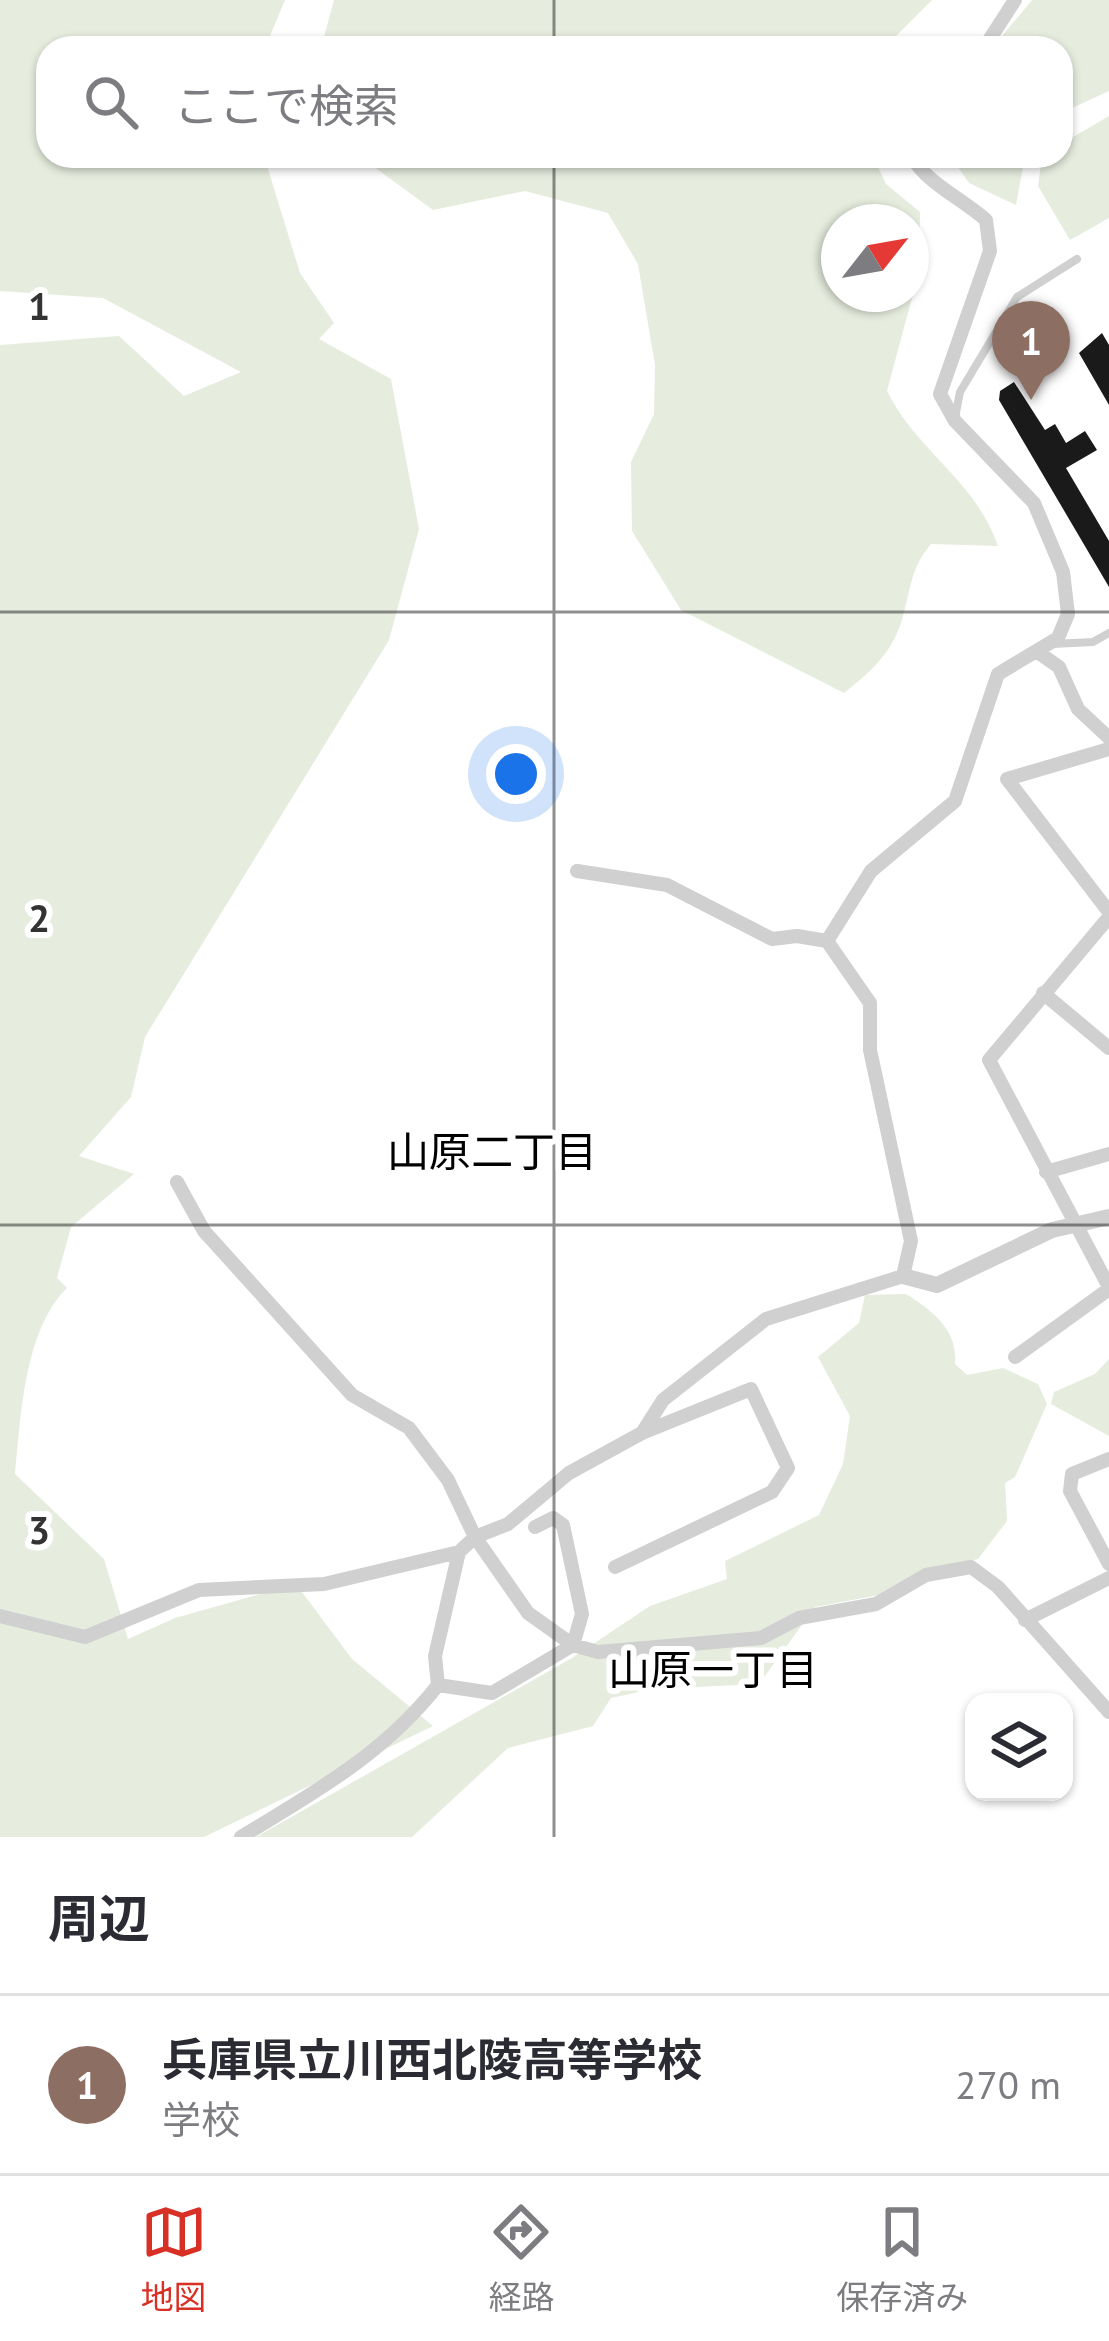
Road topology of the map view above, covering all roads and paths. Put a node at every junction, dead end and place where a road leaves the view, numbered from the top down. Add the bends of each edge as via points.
1 (1015, 0) edge
2 (992, 36) edge
3 (918, 168) edge
4 (1077, 259) dead end
5 (955, 421) junction
6 (1109, 633) edge
7 (1045, 649) junction
8 (1109, 738) edge
9 (1109, 749) edge
10 (577, 871) dead end
11 (1109, 914) edge
12 (827, 941) junction
13 (1043, 993) junction
14 (1109, 1048) edge
15 (1109, 1154) edge
16 (1046, 1172) junction
17 (177, 1182) dead end
18 (1109, 1217) edge
19 (1072, 1226) junction
20 (903, 1276) junction
21 (1109, 1288) edge
22 (1015, 1357) dead end
23 (642, 1433) junction
24 (1109, 1459) edge
25 (536, 1527) dead end
26 (475, 1537) junction
27 (459, 1552) junction
28 (1109, 1564) edge
29 (615, 1567) dead end
30 (1109, 1578) edge
31 (0, 1616) edge
32 (1025, 1620) junction
33 (574, 1645) junction
34 (438, 1685) junction
35 (1109, 1712) edge
36 (241, 1837) edge

1 - 2 street
3 - 5 street via 986,220 990,251 940,394
4 - 5 lane via 1017,296 960,392
5 - 7 street via 1034,503 1051,539 1069,614
6 - 7 lane
7 - 8 street via 1078,709
7 - 12 street via 998,674 955,800 871,871
9 - 11 street via 1007,779
10 - 12 street via 668,885 772,939
11 - 13 street
12 - 20 street via 870,1003 870,1050 911,1241
13 - 14 street
13 - 16 street via 989,1060
15 - 16 street
16 - 19 street
17 - 26 street via 205,1231 352,1395 409,1428 448,1480
18 - 19 street
19 - 20 street via 937,1285
19 - 21 street
20 - 23 street via 766,1319 663,1400
21 - 22 street
23 - 26 street via 569,1473 508,1524
23 - 29 street via 751,1389 788,1468 772,1492
24 - 28 street via 1072,1474 1070,1491
25 - 33 street via 553,1518 563,1525 582,1614
26 - 27 street
26 - 33 street via 528,1613
27 - 31 street via 324,1584 199,1590 85,1637
27 - 34 street via 435,1656
30 - 32 street
32 - 33 street via 971,1567 926,1576 876,1604 799,1618 761,1638 598,1652
32 - 35 street
33 - 34 street via 492,1694
34 - 36 street via 366,1760

